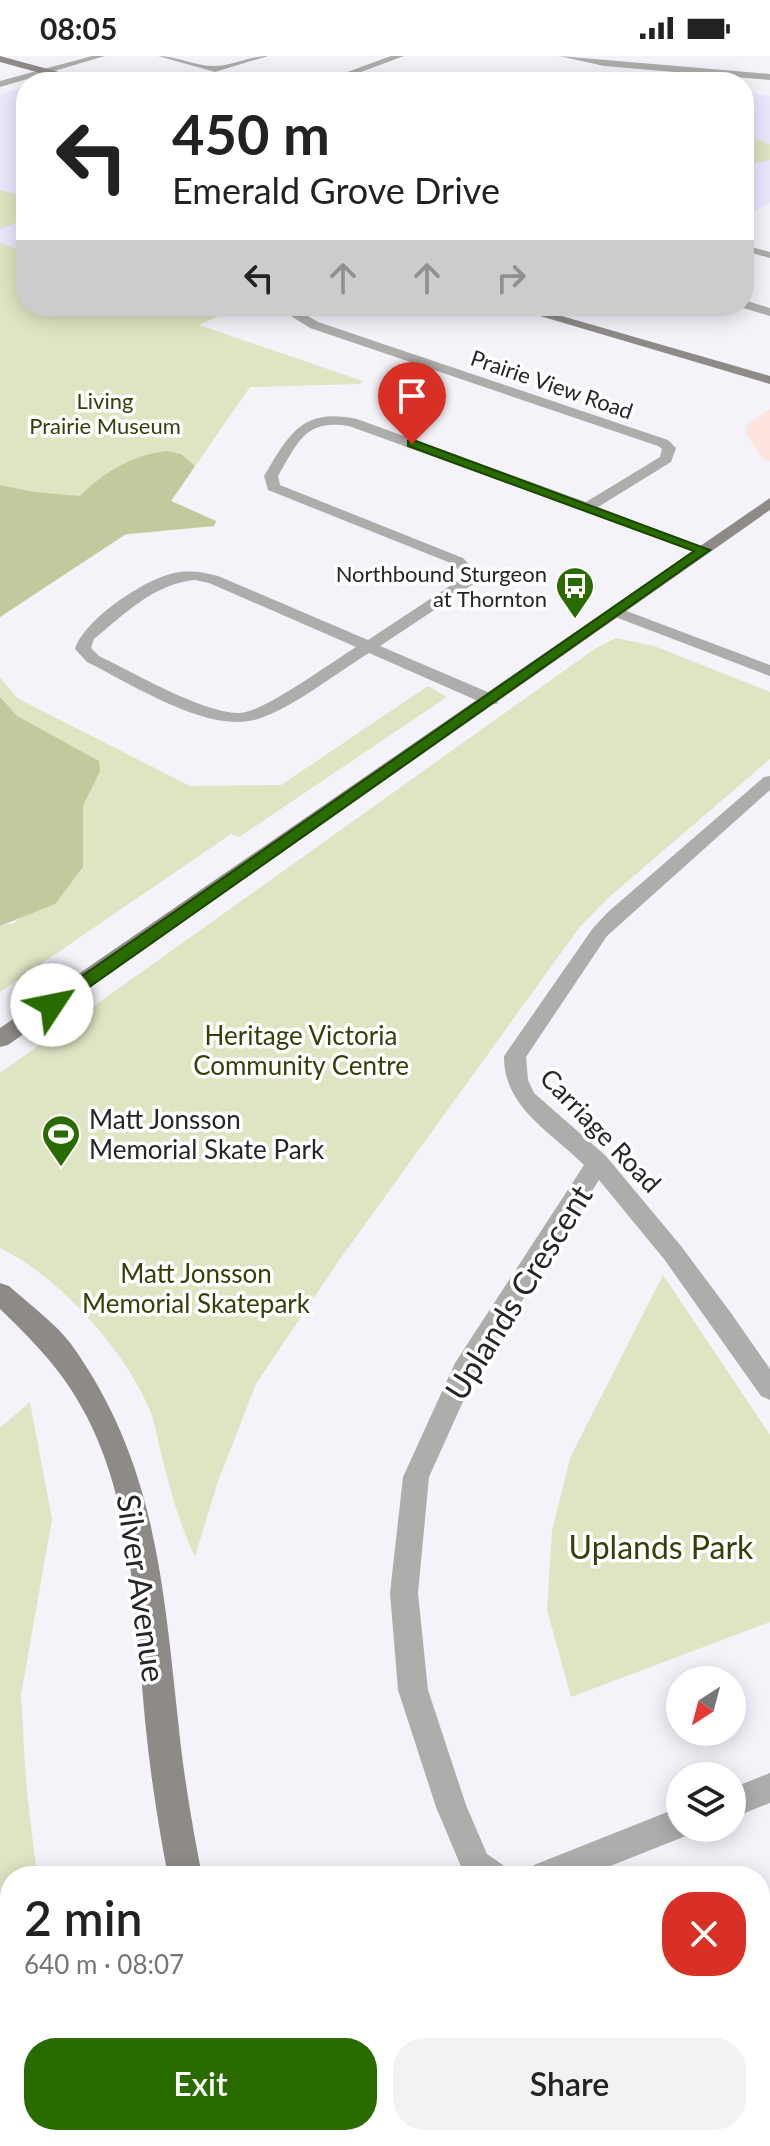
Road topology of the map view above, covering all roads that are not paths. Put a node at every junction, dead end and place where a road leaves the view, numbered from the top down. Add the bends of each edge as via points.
1 (101, 56) edge
2 (162, 56) edge
3 (264, 56) edge
4 (400, 56) edge
5 (563, 56) edge
6 (610, 56) edge
7 (0, 59) edge
8 (595, 62) junction
9 (770, 63) edge
10 (28, 72) edge
11 (54, 72) edge
12 (354, 72) edge
13 (710, 72) edge
14 (750, 72) edge
15 (298, 316) edge
16 (546, 316) edge
17 (615, 337) junction
18 (770, 380) edge
19 (770, 388) edge
20 (770, 503) edge
21 (588, 507) junction
22 (703, 550) junction
23 (616, 612) junction
24 (368, 647) junction
25 (770, 671) edge
26 (491, 700) junction
27 (770, 781) edge
28 (0, 1039) edge
29 (598, 1162) junction
30 (0, 1293) edge
31 (770, 1389) edge
32 (770, 1788) edge
33 (746, 1797) edge
34 (666, 1828) edge
35 (183, 1866) edge
36 (477, 1866) edge
37 (570, 1866) edge

1 - 11 street
2 - 3 street via 215,69
4 - 12 street
5 - 8 street
6 - 8 street
7 - 10 main road
8 - 13 street
9 - 14 street
15 - 21 street, Prairie View Road via 669,448 666,459
16 - 17 main road
17 - 18 main road
17 - 19 main road
20 - 22 main road
21 - 22 street
21 - 24 street via 352,422 329,419 300,428 271,476 276,490 458,561 470,573 463,586
22 - 23 main road
23 - 25 street
23 - 26 main road
24 - 24 street via 213,579 184,575 153,586 87,637 83,649 93,659 225,719 259,714
24 - 26 street
26 - 28 main road
27 - 29 street, Carriage Road via 600,932 515,1056 513,1073 525,1098
29 - 31 street, Carriage Road via 683,1263
29 - 36 street, Uplands Crescent via 464,1370 416,1477 404,1593 413,1690 451,1807
30 - 35 main road, Silver Avenue via 70,1362 102,1418 128,1486 144,1559 166,1785
32 - 33 street
34 - 37 street

